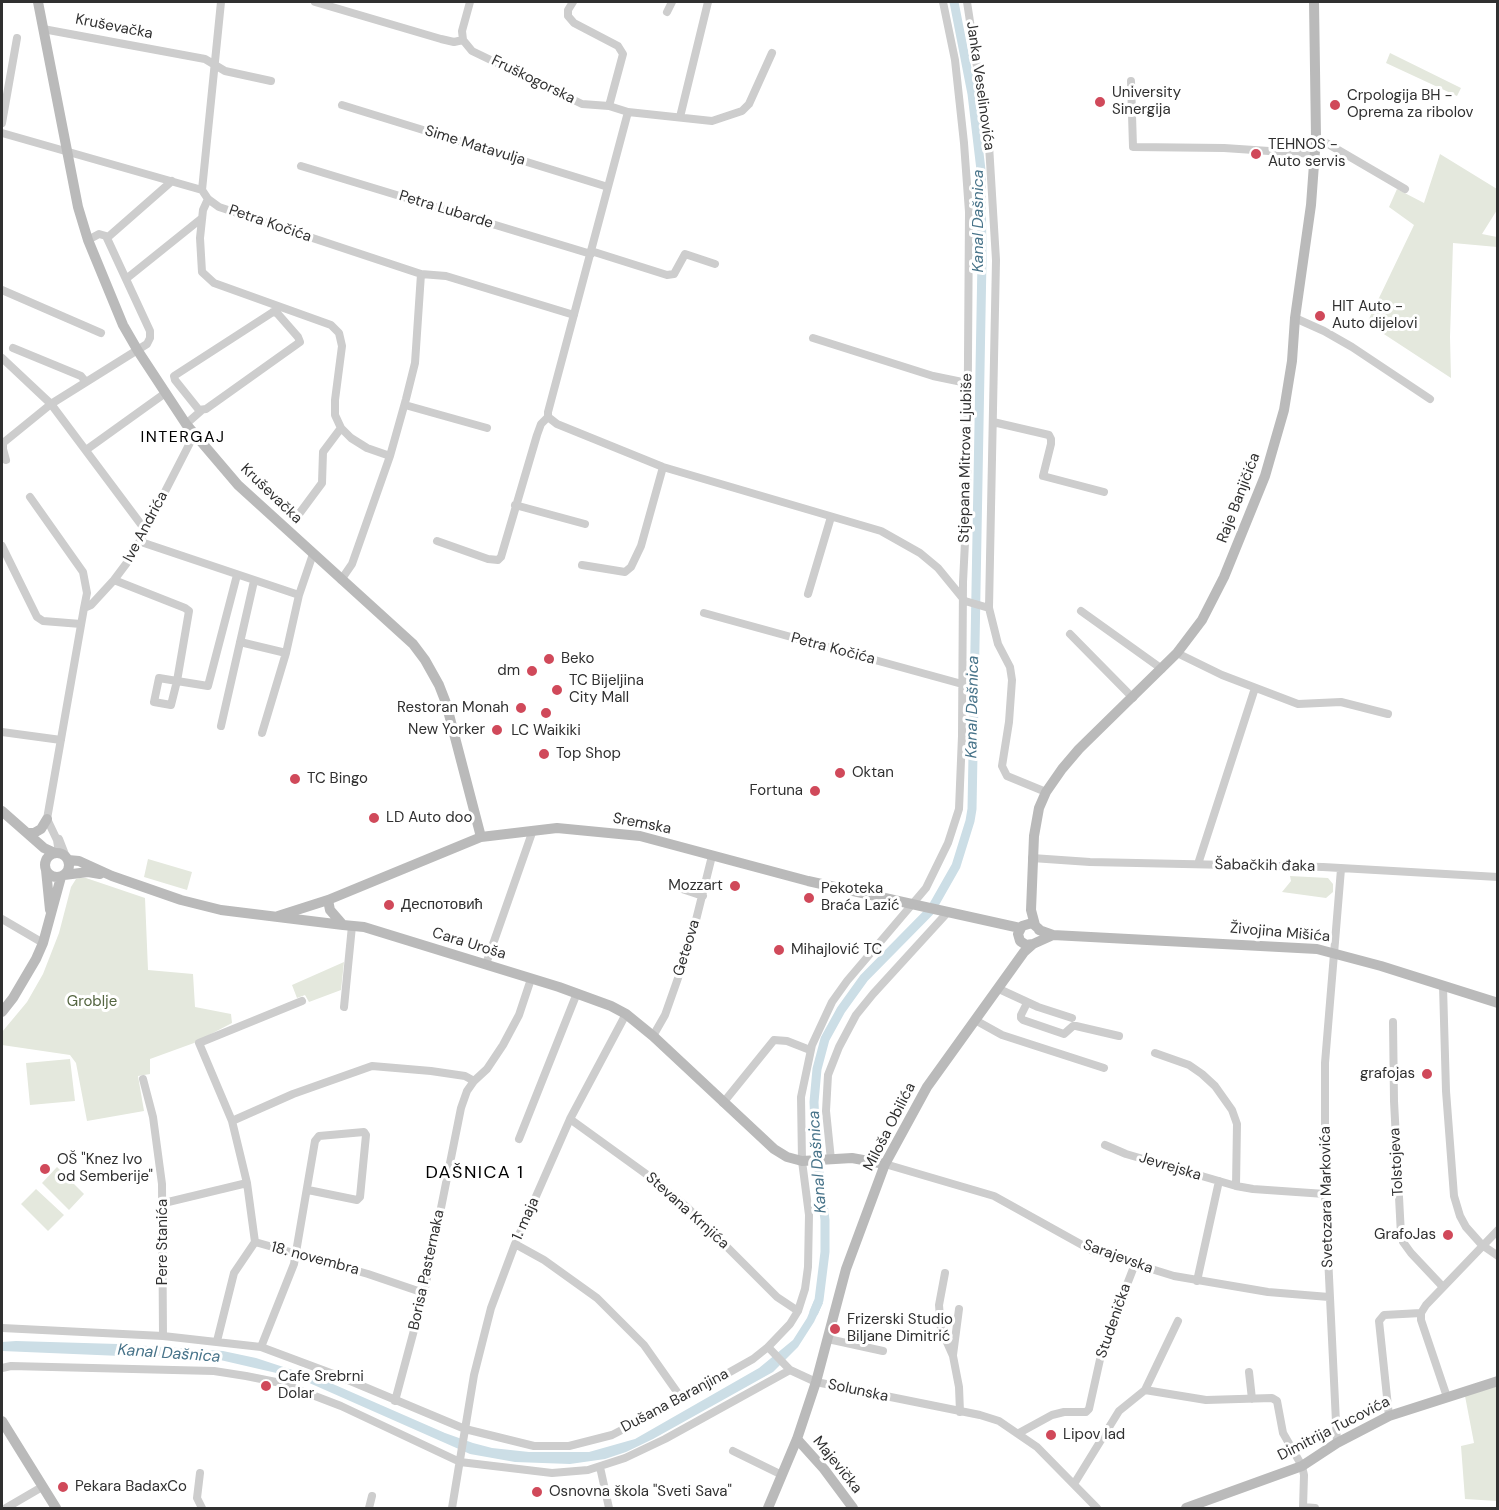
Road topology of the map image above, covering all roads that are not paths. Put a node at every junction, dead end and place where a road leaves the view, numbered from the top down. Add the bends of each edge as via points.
1 (38, 2) edge
2 (221, 2) edge
3 (315, 2) edge
4 (470, 2) edge
5 (573, 2) edge
6 (672, 2) edge
7 (708, 2) edge
8 (943, 2) edge
9 (968, 2) edge
10 (1314, 2) edge
11 (668, 12) dead end
12 (44, 29) junction
13 (17, 38) dead end
14 (463, 40) junction
15 (772, 53) dead end
16 (214, 63) junction
17 (5, 75) edge
18 (271, 81) dead end
19 (1131, 81) dead end
20 (342, 105) dead end
21 (609, 106) junction
22 (628, 112) junction
23 (680, 117) junction
24 (2, 123) edge
25 (2, 133) edge
26 (1316, 136) junction
27 (67, 150) junction
28 (1314, 154) junction
29 (301, 166) dead end
30 (172, 181) junction
31 (608, 188) junction
32 (1406, 189) dead end
33 (202, 190) junction
34 (208, 199) junction
35 (202, 218) junction
36 (107, 238) junction
37 (88, 240) junction
38 (591, 252) junction
39 (715, 264) dead end
40 (421, 274) junction
41 (126, 279) junction
42 (2, 290) edge
43 (574, 315) junction
44 (1295, 318) junction
45 (101, 333) dead end
46 (813, 338) dead end
47 (13, 348) dead end
48 (138, 351) junction
49 (2, 358) edge
50 (86, 382) junction
51 (968, 383) junction
52 (164, 393) junction
53 (1430, 399) dead end
54 (51, 404) junction
55 (405, 405) junction
56 (202, 410) junction
57 (548, 417) junction
58 (993, 422) junction
59 (186, 424) junction
60 (341, 428) junction
61 (488, 428) dead end
62 (194, 435) junction
63 (86, 450) junction
64 (390, 456) junction
65 (6, 460) dead end
66 (663, 467) junction
67 (1104, 492) dead end
68 (30, 496) dead end
69 (515, 505) junction
70 (299, 514) dead end
71 (831, 517) junction
72 (585, 524) dead end
73 (146, 531) junction
74 (437, 541) dead end
75 (141, 542) junction
76 (2, 546) edge
77 (313, 554) junction
78 (582, 566) dead end
79 (237, 575) junction
80 (114, 580) junction
81 (341, 580) junction
82 (254, 581) junction
83 (808, 594) dead end
84 (299, 595) junction
85 (967, 601) junction
86 (986, 607) junction
87 (84, 608) junction
88 (1081, 611) dead end
89 (704, 613) dead end
90 (81, 624) junction
91 (1070, 634) dead end
92 (240, 642) junction
93 (286, 653) junction
94 (1177, 653) junction
95 (1162, 669) junction
96 (962, 684) junction
97 (1255, 688) junction
98 (1133, 698) junction
99 (1388, 714) dead end
100 (220, 726) dead end
101 (2, 732) edge
102 (262, 733) dead end
103 (61, 740) junction
104 (1046, 792) junction
105 (2, 811) edge
106 (47, 819) junction
107 (16, 823) junction
108 (533, 830) junction
109 (27, 833) junction
110 (481, 837) junction
111 (62, 856) junction
112 (712, 856) junction
113 (1032, 858) junction
114 (1198, 864) junction
115 (46, 868) junction
116 (1341, 869) junction
117 (63, 876) junction
118 (112, 876) junction
119 (1497, 878) edge
120 (676, 887) dead end
121 (703, 896) junction
122 (328, 900) junction
123 (912, 905) junction
124 (1031, 910) junction
125 (944, 913) junction
126 (51, 916) junction
127 (278, 916) junction
128 (2, 919) edge
129 (347, 925) junction
130 (1037, 927) junction
131 (1020, 933) junction
132 (1053, 935) junction
133 (43, 943) junction
134 (1031, 946) junction
135 (1334, 952) junction
136 (486, 964) junction
137 (531, 979) junction
138 (1443, 986) junction
139 (999, 989) junction
140 (577, 993) junction
141 (302, 1001) dead end
142 (1027, 1003) junction
143 (1497, 1003) edge
144 (344, 1006) dead end
145 (2, 1012) edge
146 (627, 1014) junction
147 (1072, 1018) dead end
148 (975, 1020) junction
149 (1393, 1022) dead end
150 (653, 1036) junction
151 (1119, 1036) dead end
152 (810, 1050) junction
153 (1155, 1053) dead end
154 (1104, 1068) dead end
155 (142, 1079) dead end
156 (474, 1081) junction
157 (723, 1103) junction
158 (570, 1119) junction
159 (232, 1121) junction
160 (519, 1139) dead end
161 (1104, 1145) dead end
162 (830, 1160) junction
163 (804, 1161) junction
164 (885, 1164) junction
165 (1219, 1181) junction
166 (247, 1183) junction
167 (1236, 1185) junction
168 (308, 1190) junction
169 (1325, 1194) junction
170 (164, 1203) junction
171 (1497, 1230) edge
172 (255, 1242) junction
173 (514, 1244) junction
174 (1482, 1245) junction
175 (296, 1254) junction
176 (1497, 1256) edge
177 (1135, 1264) junction
178 (945, 1273) dead end
179 (1197, 1281) junction
180 (1443, 1287) junction
181 (424, 1293) junction
182 (1329, 1297) junction
183 (959, 1309) dead end
184 (798, 1311) junction
185 (1421, 1313) junction
186 (1178, 1321) dead end
187 (2, 1328) edge
188 (163, 1336) junction
189 (828, 1339) junction
190 (217, 1341) junction
191 (261, 1347) junction
192 (770, 1349) junction
193 (883, 1351) dead end
194 (953, 1356) junction
195 (2, 1368) edge
196 (787, 1368) junction
197 (1249, 1372) dead end
198 (1497, 1381) edge
199 (816, 1382) junction
200 (1145, 1390) junction
201 (1447, 1396) junction
202 (682, 1399) junction
203 (1252, 1400) junction
204 (395, 1401) junction
205 (960, 1412) junction
206 (1389, 1416) junction
207 (2, 1421) edge
208 (465, 1429) junction
209 (1019, 1433) junction
210 (797, 1440) junction
211 (1337, 1443) junction
212 (733, 1451) dead end
213 (460, 1460) junction
214 (1302, 1466) junction
215 (600, 1467) junction
216 (200, 1473) dead end
217 (782, 1475) junction
218 (1074, 1484) junction
219 (42, 1487) junction
220 (372, 1496) dead end
221 (1096, 1508) edge
222 (1303, 1508) edge
223 (6, 1509) edge
224 (56, 1509) edge
225 (202, 1509) edge
226 (369, 1509) edge
227 (452, 1509) edge
228 (609, 1509) edge
229 (768, 1509) edge
230 (853, 1509) edge
231 (1186, 1509) edge
232 (1315, 1509) edge

1 - 12 main road, Kruševačka
2 - 16 street
3 - 14 street via 441,39
4 - 14 street
5 - 21 street via 568,16 574,23 618,46 623,54
6 - 11 street
7 - 23 street
8 - 51 street, Stjepana Mitrova Ljubiše via 955,60 969,212
9 - 58 street, Janka Veselinovića via 989,145 995,230
10 - 26 main road, Raje Banjičića
12 - 16 street, Kruševačka
12 - 27 main road, Kruševačka
13 - 17 street
14 - 21 street, Fruškogorska via 472,51 582,104
15 - 23 street, Fruškogorska via 742,111 712,121
16 - 18 street, Kruševačka via 218,69
16 - 33 street
17 - 24 street
19 - 28 street via 1133,147
20 - 31 street, Sime Matavulja
21 - 22 street, Fruškogorska
22 - 23 street, Fruškogorska
22 - 31 street
25 - 27 street
26 - 28 main road, Raje Banjičića
26 - 32 street
27 - 30 street
27 - 37 main road, Kruševačka
28 - 44 main road, Raje Banjičića
29 - 38 street, Petra Lubarde
30 - 33 street
30 - 36 street
31 - 38 street
33 - 34 street, Petra Kočića
34 - 35 street
34 - 40 street, Petra Kočića via 219,207
35 - 41 street
35 - 60 street via 200,266 207,278 331,325 339,333 342,346 335,415
36 - 37 street via 99,234
36 - 41 street
37 - 48 main road, Kruševačka via 107,290
38 - 39 street, Petra Lubarde via 667,275 674,274 685,254
38 - 43 street
40 - 43 street, Petra Kočića via 446,276
40 - 55 street via 415,363
41 - 48 street via 150,331 147,344
42 - 45 street
43 - 57 street
44 - 53 street via 1352,347
44 - 94 main road, Raje Banjičića via 1284,410 1265,476 1210,606
46 - 51 street via 933,376
47 - 50 street via 81,376
48 - 50 street
48 - 52 main road, Kruševačka
49 - 54 street
50 - 54 street
51 - 85 street, Stjepana Mitrova Ljubiše via 963,582
52 - 59 main road, Kruševačka
52 - 63 street
54 - 63 street
54 - 65 street via 3,443
55 - 61 street
55 - 64 street
56 - 56 street via 174,376 269,313 277,313 300,342
56 - 59 street
57 - 66 street via 556,424
57 - 69 street via 541,424
58 - 67 street via 1049,435 1051,444 1042,476
58 - 86 street, Janka Veselinovića
59 - 62 main road, Kruševačka
60 - 64 street via 367,448
60 - 70 street, Kruševačka via 323,452 322,483
62 - 73 street, Ive Andrića
62 - 77 main road, Kruševačka via 238,485
63 - 73 street
64 - 81 street via 352,564
66 - 71 street
66 - 78 street via 631,567 625,572
68 - 87 street via 83,572 87,593
69 - 72 street
69 - 74 street via 498,560
71 - 83 street
71 - 85 street via 881,531 911,547 938,568
73 - 75 street, Ive Andrića
75 - 79 street
75 - 80 street, Ive Andrića
76 - 90 street via 37,617 43,621
77 - 81 main road, Kruševačka
77 - 84 street
79 - 80 street via 208,686 177,681 189,611
79 - 82 street
80 - 87 street, Ive Andrića
81 - 110 main road, Kruševačka via 413,644 439,685
82 - 84 street
82 - 92 street
84 - 93 street
85 - 86 street
85 - 96 street, Stjepana Mitrova Ljubiše
86 - 104 street via 1012,680 1002,766 1007,776
87 - 90 street
88 - 95 street
89 - 96 street, Petra Kočića
90 - 103 street
91 - 98 street
92 - 93 street
92 - 100 street
93 - 102 street
94 - 95 main road, Raje Banjičića
94 - 97 street
95 - 98 main road, Raje Banjičića
96 - 123 street, Stjepana Mitrova Ljubiše via 959,809 936,870
97 - 99 street via 1298,704 1341,702
97 - 114 street
98 - 104 main road, Raje Banjičića via 1079,749
101 - 103 street
103 - 106 street
104 - 113 main road, Raje Banjičića via 1036,821
105 - 107 main road
106 - 109 main road via 41,829
106 - 111 street via 62,844
107 - 109 main road
107 - 115 main road
108 - 110 main road, Sremska
108 - 112 main road, Sremska via 557,828 640,836
108 - 136 street
109 - 111 main road via 44,848
110 - 122 main road, Sremska
111 - 115 main road via 47,859
111 - 117 main road via 69,868
111 - 118 main road
112 - 121 street, Geteova
112 - 123 main road, Sremska
113 - 114 street, Šabačkih đaka
113 - 124 main road, Raje Banjičića
114 - 116 street, Šabačkih đaka
115 - 117 main road via 54,877
115 - 126 main road
116 - 119 street, Šabačkih đaka
116 - 135 street, Svetozara Markovića
117 - 118 main road via 88,872
117 - 126 main road
118 - 127 main road via 221,910
120 - 121 street
121 - 150 street, Geteova via 665,1015
122 - 127 main road, Sremska
122 - 129 main road via 330,910
123 - 125 main road, Sremska
123 - 152 street, Stjepana Mitrova Ljubiše via 832,1002
124 - 130 main road
124 - 131 main road
125 - 131 main road, Sremska via 1007,925
125 - 162 street via 856,1015 839,1047 828,1075
126 - 133 main road
127 - 129 main road, Cara Uroša
128 - 133 street
129 - 136 main road, Cara Uroša
129 - 144 street
130 - 131 main road, Sremska via 1028,923
130 - 132 main road
130 - 134 main road via 1040,937
131 - 134 main road
132 - 134 main road
132 - 135 main road, Živojina Mišića
133 - 145 main road via 27,976
134 - 139 main road, Miloša Obilića
135 - 138 main road, Živojina Mišića
135 - 169 street, Svetozara Markovića via 1325,1063
136 - 137 main road, Cara Uroša
137 - 140 main road, Cara Uroša
137 - 156 street, Borisa Pasternaka via 519,1015 503,1045
138 - 143 main road, Živojina Mišića
138 - 174 street via 1454,1196 1463,1222
139 - 142 street
139 - 148 main road, Miloša Obilića
140 - 146 main road, Cara Uroša
140 - 160 street
141 - 159 street, 18. novembra via 199,1043
142 - 147 street
142 - 151 street via 1021,1015 1023,1020 1064,1034 1076,1026
146 - 150 main road, Cara Uroša
146 - 158 street, 1. maja
148 - 154 street via 1002,1035
148 - 164 main road, Miloša Obilića via 927,1087
149 - 180 street, Tolstojeva via 1401,1235 1411,1253
150 - 157 main road, Cara Uroša
152 - 157 street via 774,1040
152 - 163 street, Dušana Baranjina via 801,1097
153 - 167 street via 1202,1074 1232,1110 1238,1124
155 - 170 street, Pere Stanića via 153,1117
156 - 159 street via 465,1076 372,1066
156 - 181 street, Borisa Pasternaka via 454,1133
157 - 163 main road, Cara Uroša via 774,1149
158 - 173 street, 1. maja
158 - 184 street, Stevana Krnjića via 688,1208 777,1297
159 - 166 street, 18. novembra
161 - 165 street, Jevrejska
162 - 163 main road, Cara Uroša
162 - 164 main road, Cara Uroša via 852,1158
163 - 184 street, Dušana Baranjina via 810,1239 805,1289
164 - 177 street, Sarajevska via 994,1196 1093,1251
164 - 189 main road, Miloša Obilića via 846,1269
165 - 167 street, Jevrejska
165 - 179 street
166 - 170 street
166 - 172 street, 18. novembra
167 - 169 street, Jevrejska
168 - 168 street via 316,1138 364,1132 360,1197 357,1200
168 - 175 street
169 - 182 street, Svetozara Markovića
170 - 188 street, Pere Stanića
171 - 174 street
172 - 175 street, 18. novembra
172 - 190 street via 234,1273
173 - 202 street via 597,1298 644,1345
173 - 208 street, 1. maja via 483,1337
174 - 176 street
174 - 180 street
175 - 181 street, 18. novembra
175 - 191 street
177 - 179 street, Sarajevska
177 - 209 street, Studenička via 1103,1346 1089,1409 1052,1415
178 - 194 street via 939,1305 941,1329
179 - 182 street, Sarajevska
180 - 185 street
181 - 204 street, Borisa Pasternaka
182 - 211 street, Svetozara Markovića
183 - 194 street
184 - 192 street, Dušana Baranjina
185 - 201 street
185 - 206 street via 1384,1315 1379,1321
186 - 200 street
187 - 188 street, Dušana Baranjina
188 - 190 street, Dušana Baranjina
189 - 193 street
189 - 199 main road, Miloša Obilića
190 - 191 street, Dušana Baranjina
191 - 204 street, Dušana Baranjina
192 - 196 street, Solunska
192 - 202 street, Dušana Baranjina
194 - 205 street
195 - 213 street via 214,1371 258,1378 341,1406
196 - 199 street, Solunska
196 - 215 street via 654,1445
197 - 203 street
198 - 201 main road, Dimitrija Tucovića
199 - 205 street, Solunska
199 - 210 main road, Miloša Obilića
200 - 203 street via 1206,1400
200 - 218 street via 1119,1411
201 - 206 main road, Dimitrija Tucovića
202 - 208 street, Dušana Baranjina via 612,1435 569,1446 534,1446
203 - 214 street via 1277,1401 1283,1433
204 - 208 street, Dušana Baranjina
205 - 209 street, Solunska via 999,1421
206 - 211 main road, Dimitrija Tucovića
207 - 219 main road
208 - 213 street, 1. maja
209 - 218 street, Solunska
210 - 217 main road, Miloša Obilića
210 - 230 main road, Majevička
211 - 214 main road, Dimitrija Tucovića
212 - 217 street
213 - 215 street via 552,1473
213 - 227 street, 1. maja
214 - 222 street
214 - 231 main road, Dimitrija Tucovića
215 - 228 street
216 - 225 street via 197,1498
217 - 229 main road, Miloša Obilića
218 - 221 street, Solunska
219 - 223 street
219 - 224 main road
220 - 226 street
222 - 232 street

